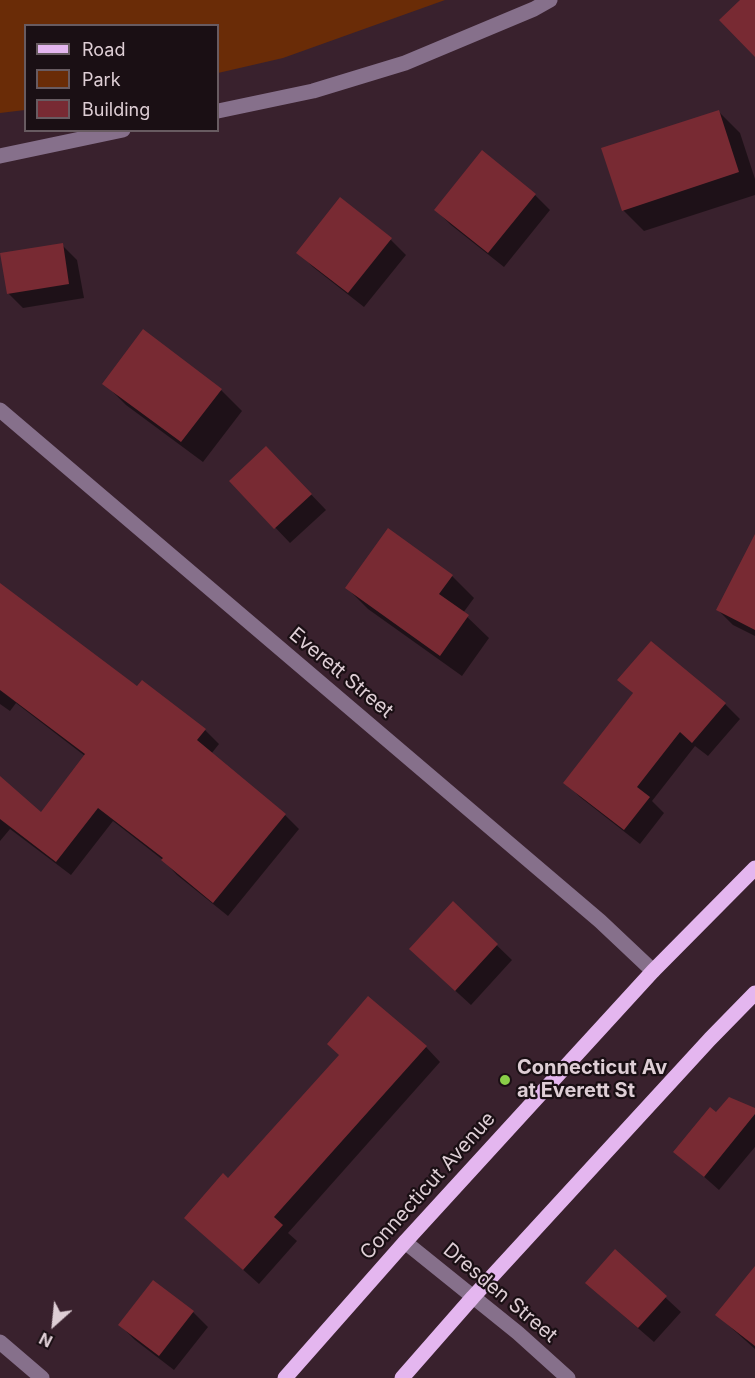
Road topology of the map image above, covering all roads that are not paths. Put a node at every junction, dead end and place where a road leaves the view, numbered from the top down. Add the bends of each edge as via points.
1 (550, 0) edge
2 (219, 111) edge
3 (114, 132) edge
4 (0, 156) edge
5 (0, 410) edge
6 (755, 868) edge
7 (653, 971) junction
8 (755, 993) edge
9 (405, 1242) junction
10 (472, 1297) junction
11 (0, 1342) edge
12 (42, 1378) edge
13 (285, 1378) edge
14 (402, 1378) edge
15 (568, 1378) edge

1 - 2 street via 405,63 313,91
3 - 4 street
5 - 7 street, Everett Street via 600,921
6 - 7 main road, Connecticut Avenue
7 - 9 main road, Connecticut Avenue
8 - 10 main road
9 - 10 street, Dresden Street
9 - 13 main road, Connecticut Avenue
10 - 14 main road
10 - 15 street, Dresden Street
11 - 12 street

